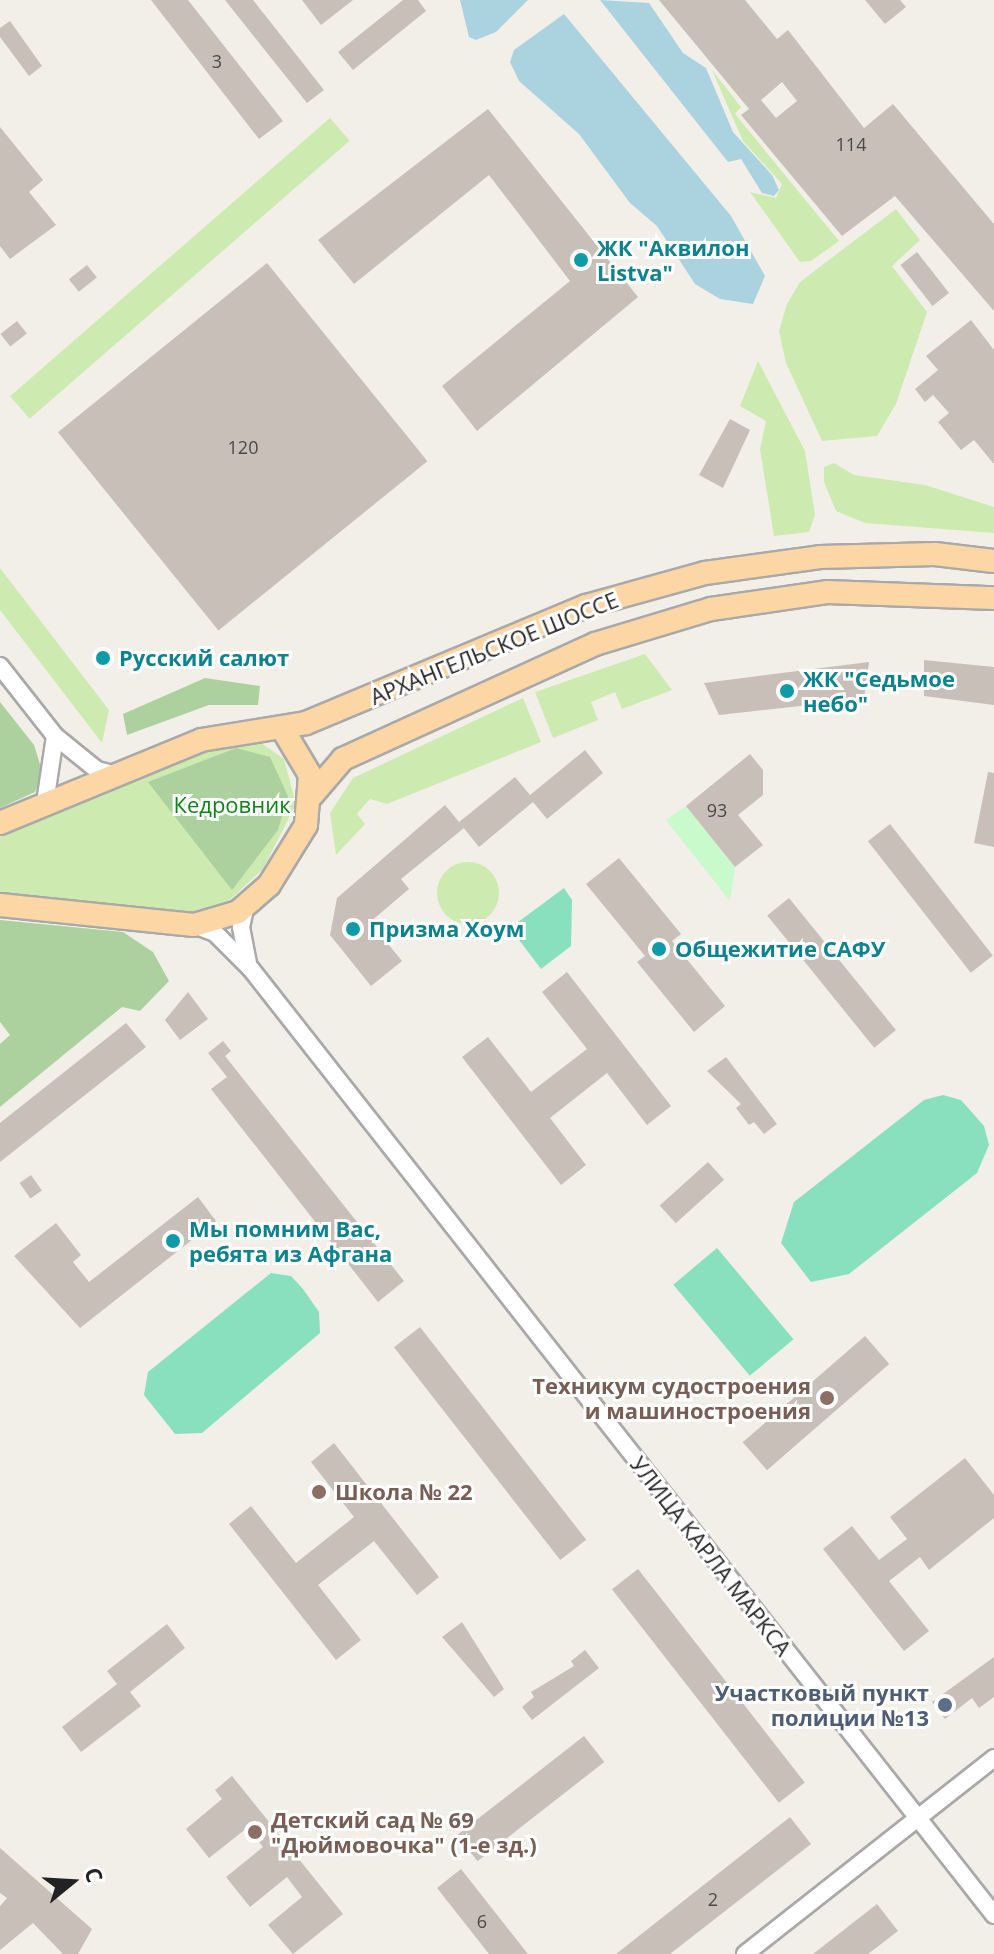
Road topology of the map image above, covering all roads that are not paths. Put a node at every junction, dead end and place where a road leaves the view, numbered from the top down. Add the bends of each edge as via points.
1 (994, 561) edge
2 (994, 598) edge
3 (0, 666) edge
4 (282, 728) junction
5 (55, 736) junction
6 (117, 775) junction
7 (312, 795) junction
8 (45, 803) junction
9 (0, 823) edge
10 (246, 904) junction
11 (0, 905) edge
12 (194, 925) junction
13 (251, 969) junction
14 (994, 1758) edge
15 (918, 1819) junction
16 (994, 1915) edge
17 (745, 1954) edge

1 - 4 main road, АРХАНГЕЛЬСКОЕ ШОССЕ via 935,554 820,557 705,573 586,606
2 - 7 main road, АРХАНГЕЛЬСКОЕ ШОССЕ via 827,592 711,609 595,644 356,753 334,767
3 - 5 street
4 - 6 main road, АРХАНГЕЛЬСКОЕ ШОССЕ via 201,740
4 - 7 main road via 305,761
5 - 6 street via 97,770
5 - 8 street
6 - 8 main road, АРХАНГЕЛЬСКОЕ ШОССЕ
7 - 10 main road via 306,825 287,860
8 - 9 main road, АРХАНГЕЛЬСКОЕ ШОССЕ
10 - 12 main road via 228,918
10 - 13 street via 242,938
11 - 12 main road
12 - 13 street, УЛИЦА КАРЛА МАРКСА via 215,933
13 - 15 street, УЛИЦА КАРЛА МАРКСА
14 - 15 street
15 - 16 street, УЛИЦА КАРЛА МАРКСА
15 - 17 street

